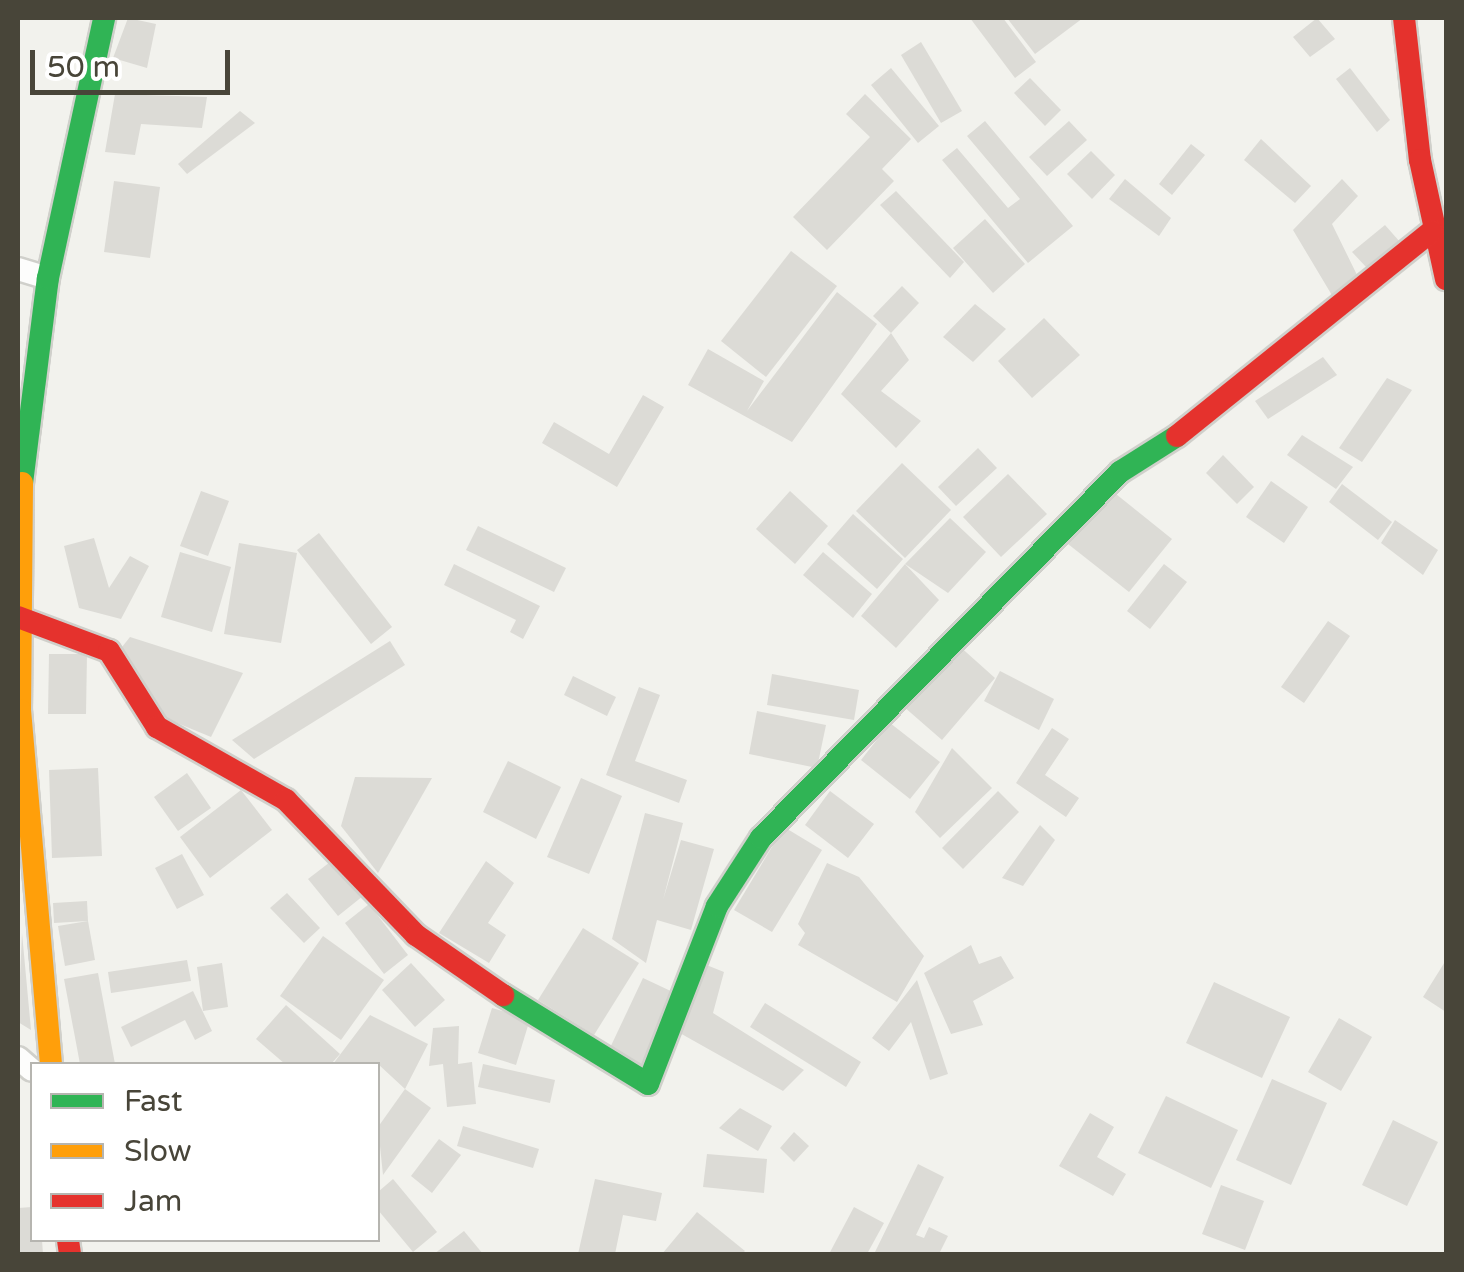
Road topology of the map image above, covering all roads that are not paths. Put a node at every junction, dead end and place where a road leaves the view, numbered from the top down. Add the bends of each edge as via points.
1 (104, 18) edge
2 (1404, 18) edge
3 (1432, 230) junction
4 (18, 269) edge
5 (48, 278) junction
6 (1446, 279) edge
7 (18, 617) edge
8 (51, 1062) edge

1 - 5 street
2 - 3 street
3 - 6 street
3 - 7 street via 1187,430 1120,472 888,699 761,838 716,906 648,1084 590,1055 416,935 286,800 157,727 109,651
4 - 5 street
5 - 7 street via 22,479
7 - 8 street

